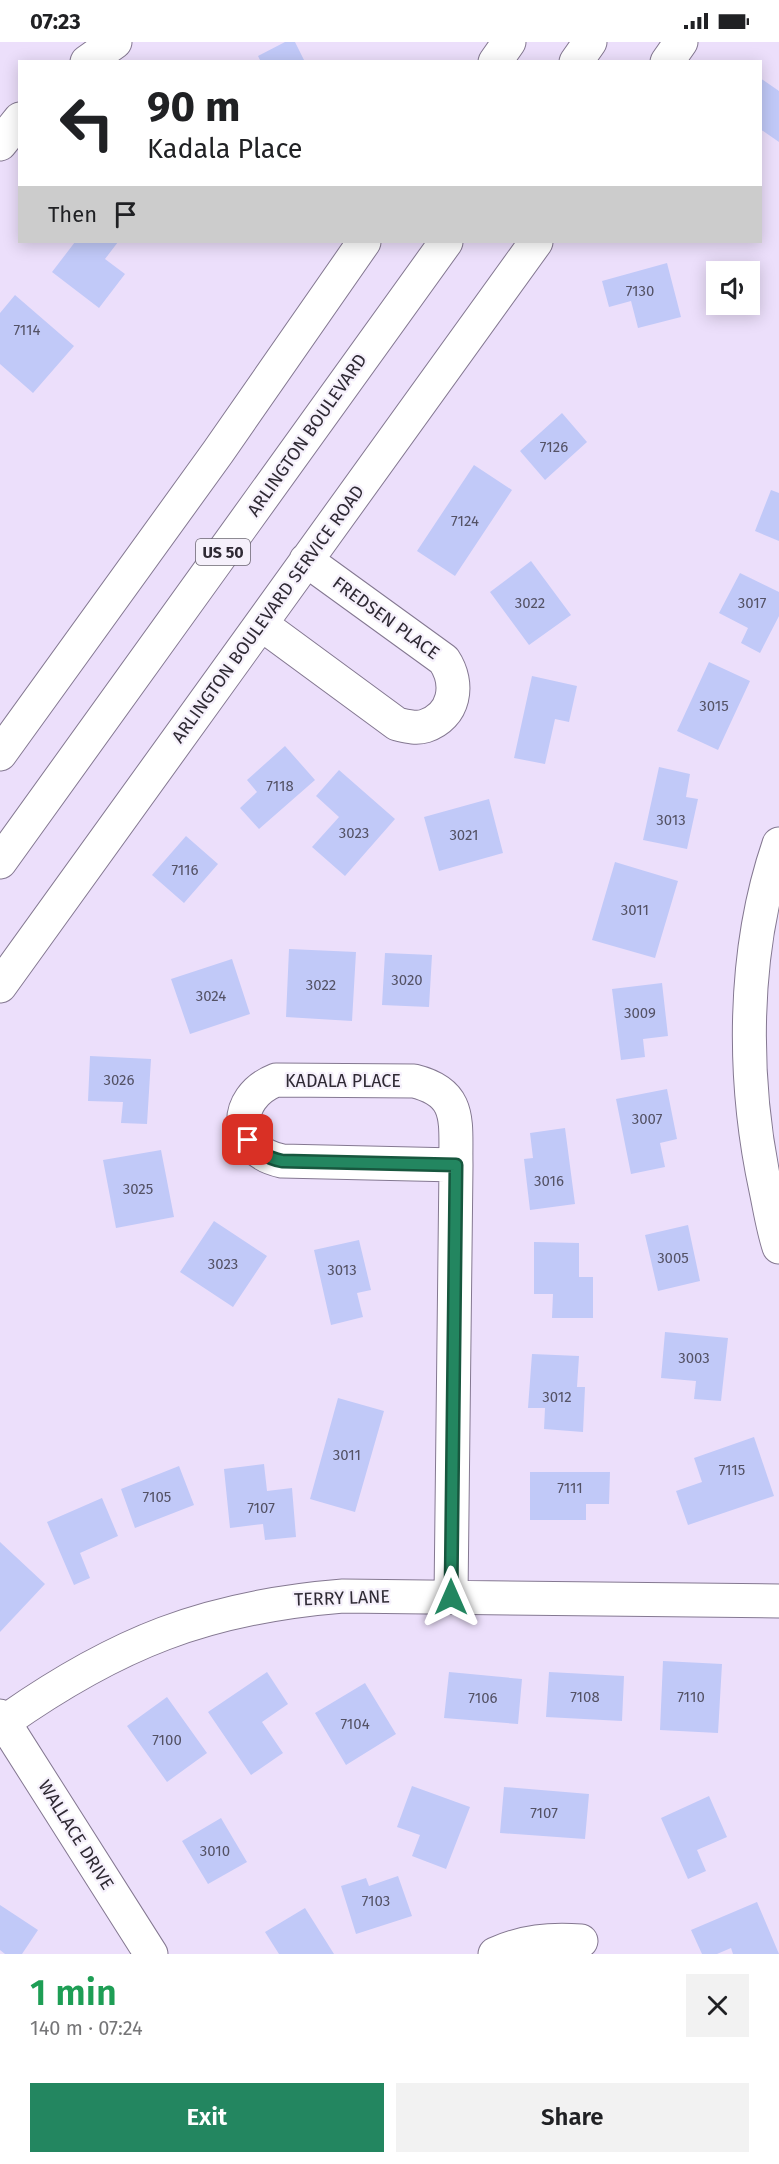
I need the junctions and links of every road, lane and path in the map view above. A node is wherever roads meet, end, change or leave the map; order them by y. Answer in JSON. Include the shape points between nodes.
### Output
{"nodes":[{"id":1,"x":115,"y":42,"type":"edge"},
{"id":2,"x":509,"y":42,"type":"edge"},
{"id":3,"x":590,"y":42,"type":"edge"},
{"id":4,"x":681,"y":42,"type":"edge"},
{"id":5,"x":90,"y":60,"type":"edge"},
{"id":6,"x":496,"y":60,"type":"edge"},
{"id":7,"x":577,"y":60,"type":"edge"},
{"id":8,"x":668,"y":60,"type":"edge"},
{"id":9,"x":18,"y":122,"type":"edge"},
{"id":10,"x":0,"y":144,"type":"edge"},
{"id":11,"x":363,"y":243,"type":"edge"},
{"id":12,"x":445,"y":243,"type":"edge"},
{"id":13,"x":536,"y":243,"type":"edge"},
{"id":14,"x":306,"y":560,"type":"junction"},
{"id":15,"x":261,"y":624,"type":"junction"},
{"id":16,"x":0,"y":754,"type":"edge"},
{"id":17,"x":779,"y":844,"type":"edge"},
{"id":18,"x":0,"y":862,"type":"edge"},
{"id":19,"x":0,"y":986,"type":"edge"},
{"id":20,"x":456,"y":1165,"type":"junction"},
{"id":21,"x":779,"y":1248,"type":"edge"},
{"id":22,"x":451,"y":1597,"type":"junction"},
{"id":23,"x":779,"y":1600,"type":"edge"},
{"id":24,"x":2,"y":1719,"type":"edge"},
{"id":25,"x":581,"y":1941,"type":"dead end"},
{"id":26,"x":151,"y":1954,"type":"edge"},
{"id":27,"x":495,"y":1954,"type":"edge"}],
"edges":[{"from":1,"to":5,"type":"main road"},
{"from":2,"to":6,"type":"main road"},
{"from":3,"to":7,"type":"main road"},
{"from":4,"to":8,"type":"main road"},
{"from":9,"to":10,"type":"main road"},
{"from":11,"to":16,"type":"main road"},
{"from":12,"to":18,"type":"main road","name":"ARLINGTON BOULEVARD","number":"US 50"},
{"from":13,"to":14,"type":"main road","name":"ARLINGTON BOULEVARD SERVICE ROAD"},
{"from":14,"to":15,"type":"main road","name":"ARLINGTON BOULEVARD SERVICE ROAD"},
{"from":14,"to":15,"type":"main road","name":"FREDSEN PLACE","via":[[444,660],[453,673],[455,685],[441,714],[425,726],[397,724]]},
{"from":15,"to":19,"type":"main road","name":"ARLINGTON BOULEVARD SERVICE ROAD"},
{"from":17,"to":21,"type":"main road","via":[[759,930],[749,1023],[751,1099],[758,1156]]},
{"from":20,"to":20,"type":"main road","name":"KADALA PLACE","via":[[269,1158],[248,1140],[243,1120],[246,1107],[252,1094],[276,1080],[414,1081],[434,1086],[449,1100],[454,1113]]},
{"from":20,"to":22,"type":"main road","name":"KADALA PLACE"},
{"from":22,"to":23,"type":"main road","name":"TERRY LANE"},
{"from":22,"to":24,"type":"main road","name":"TERRY LANE","via":[[343,1596],[244,1608],[168,1630],[98,1661]]},
{"from":24,"to":26,"type":"main road","name":"WALLACE DRIVE"},
{"from":25,"to":27,"type":"main road","via":[[549,1939],[518,1944]]}]}
